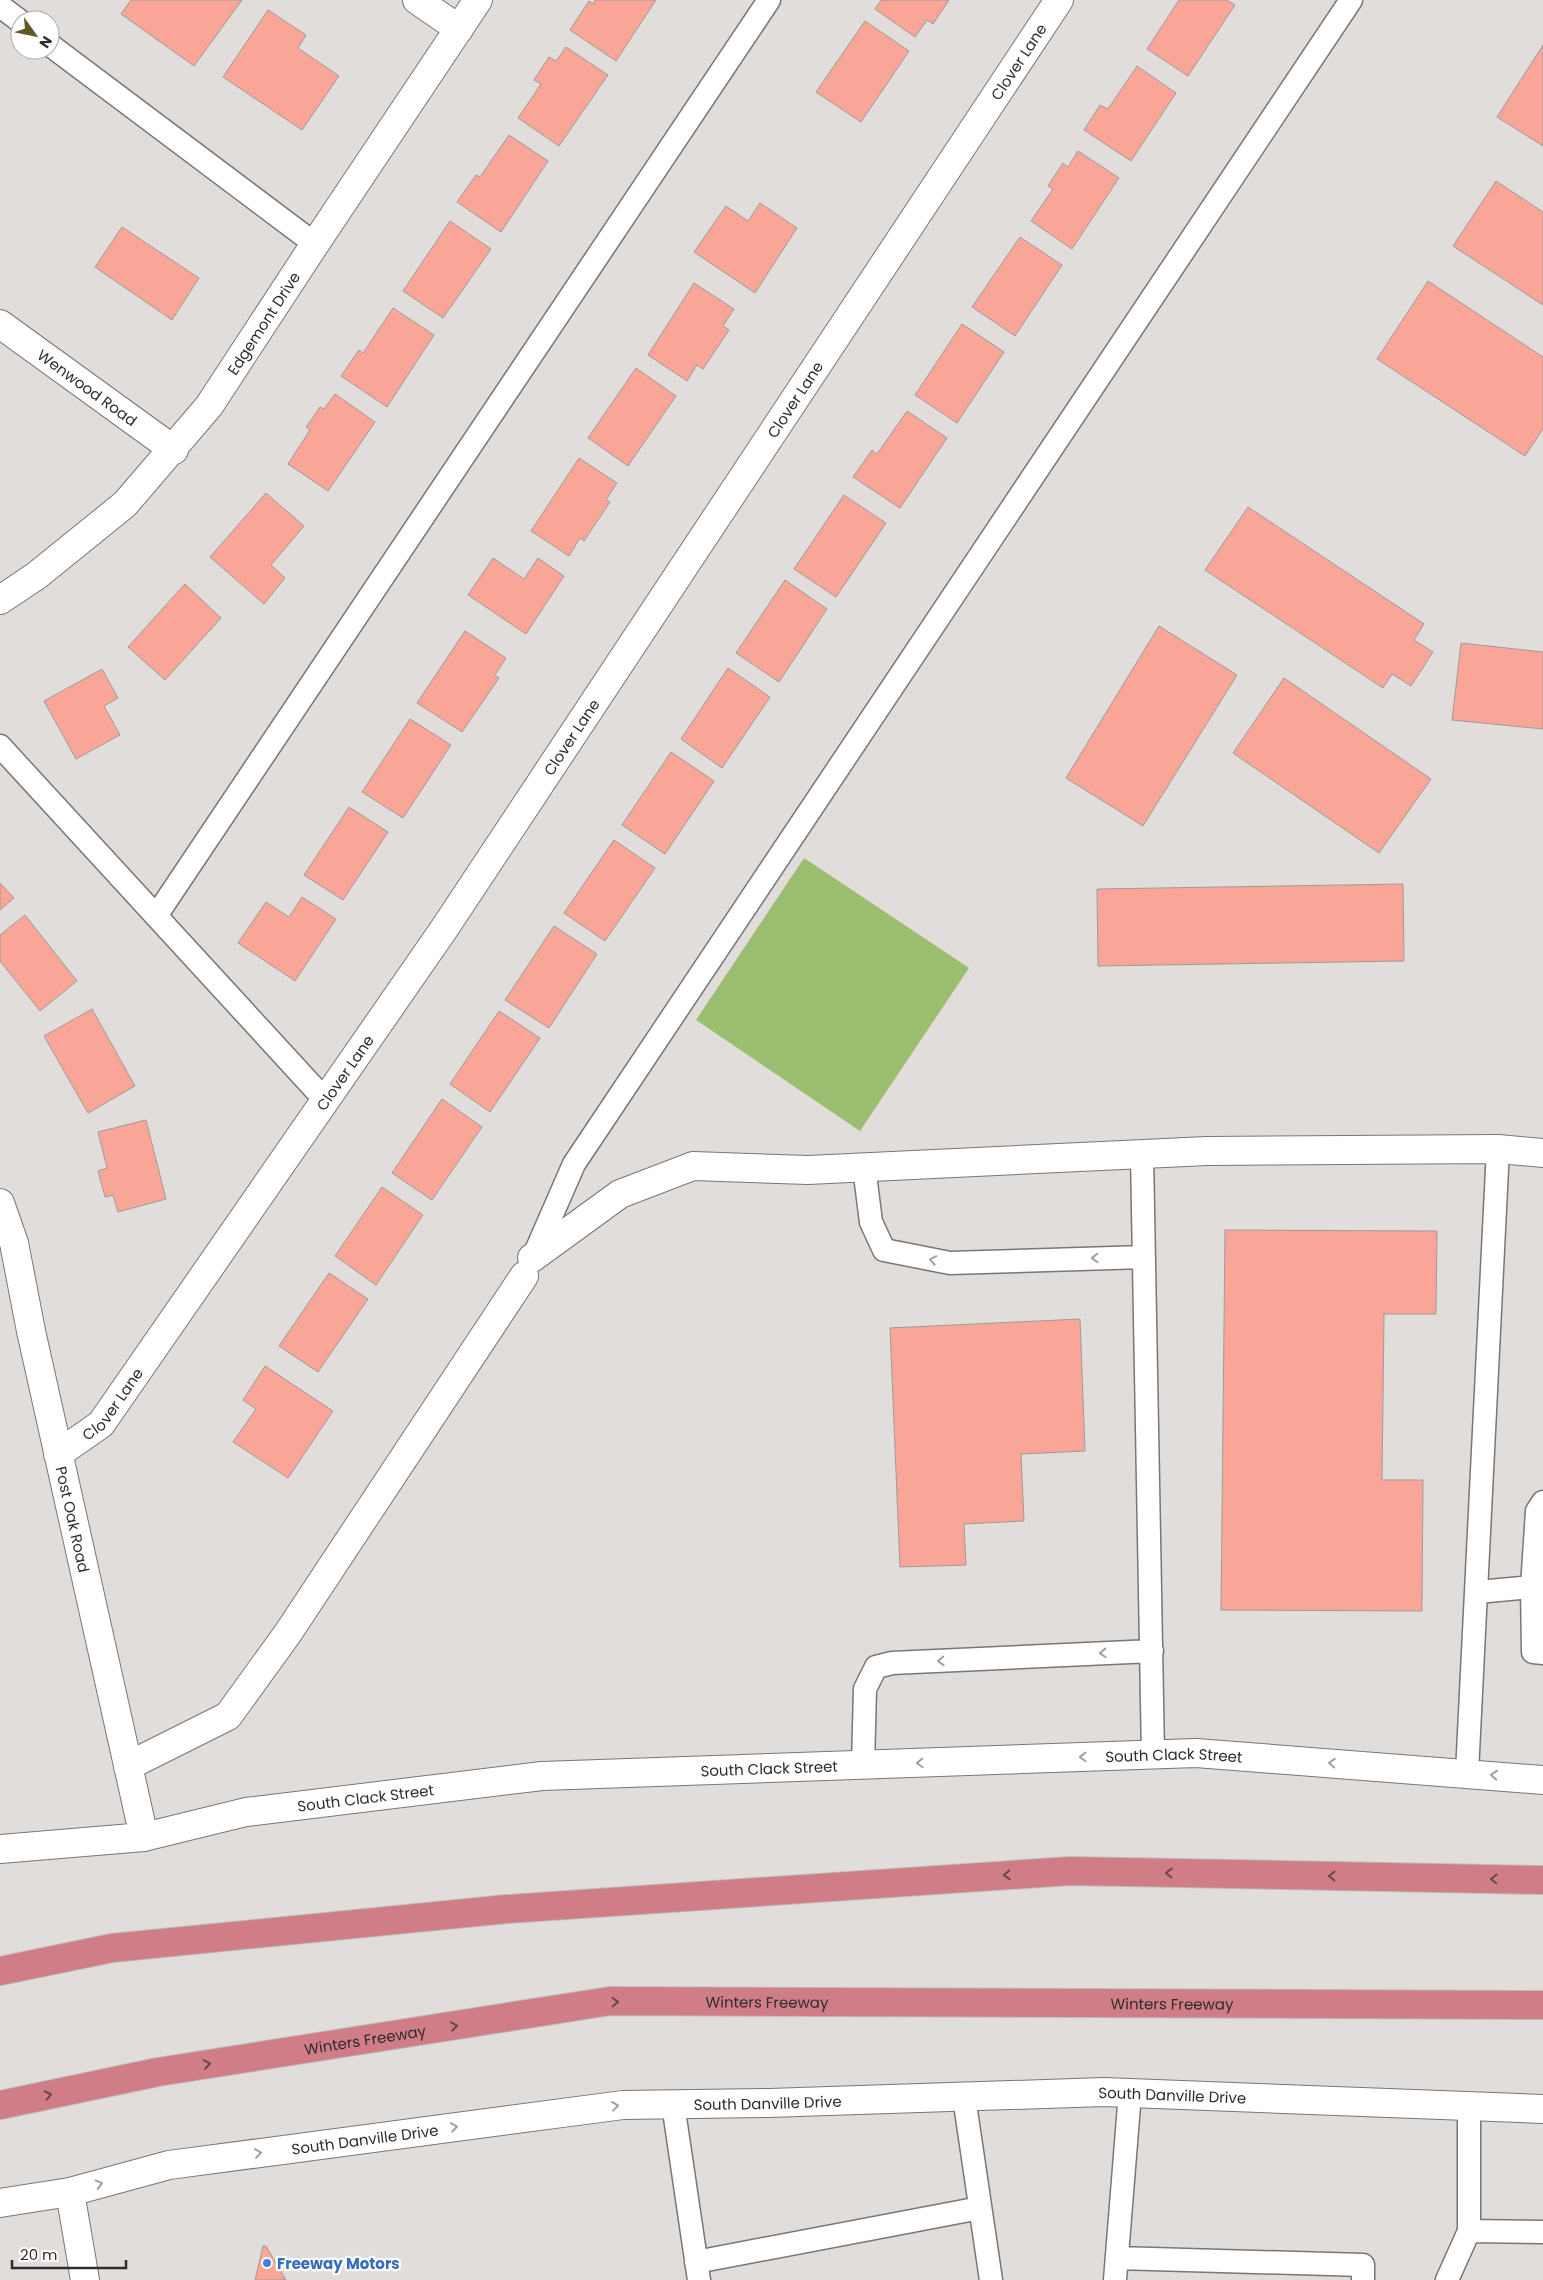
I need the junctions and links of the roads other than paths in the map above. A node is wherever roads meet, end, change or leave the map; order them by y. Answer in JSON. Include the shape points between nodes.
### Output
{"nodes":[{"id":1,"x":417,"y":0,"type":"edge"},
{"id":2,"x":478,"y":0,"type":"edge"},
{"id":3,"x":769,"y":0,"type":"edge"},
{"id":4,"x":1059,"y":0,"type":"edge"},
{"id":5,"x":1351,"y":0,"type":"edge"},
{"id":6,"x":459,"y":29,"type":"junction"},
{"id":7,"x":60,"y":53,"type":"edge"},
{"id":8,"x":315,"y":244,"type":"junction"},
{"id":9,"x":0,"y":324,"type":"edge"},
{"id":10,"x":174,"y":450,"type":"junction"},
{"id":11,"x":0,"y":600,"type":"edge"},
{"id":12,"x":0,"y":746,"type":"edge"},
{"id":13,"x":156,"y":916,"type":"junction"},
{"id":14,"x":325,"y":1100,"type":"junction"},
{"id":15,"x":1498,"y":1149,"type":"junction"},
{"id":16,"x":1543,"y":1153,"type":"edge"},
{"id":17,"x":1142,"y":1154,"type":"junction"},
{"id":18,"x":864,"y":1168,"type":"junction"},
{"id":19,"x":0,"y":1203,"type":"edge"},
{"id":20,"x":1144,"y":1256,"type":"junction"},
{"id":21,"x":528,"y":1267,"type":"junction"},
{"id":22,"x":58,"y":1454,"type":"junction"},
{"id":23,"x":1543,"y":1502,"type":"edge"},
{"id":24,"x":1532,"y":1587,"type":"junction"},
{"id":25,"x":1478,"y":1592,"type":"junction"},
{"id":26,"x":1152,"y":1651,"type":"junction"},
{"id":27,"x":1543,"y":1653,"type":"edge"},
{"id":28,"x":1154,"y":1754,"type":"junction"},
{"id":29,"x":863,"y":1765,"type":"junction"},
{"id":30,"x":128,"y":1766,"type":"junction"},
{"id":31,"x":1467,"y":1773,"type":"junction"},
{"id":32,"x":1543,"y":1780,"type":"edge"},
{"id":33,"x":144,"y":1837,"type":"junction"},
{"id":34,"x":0,"y":1849,"type":"edge"},
{"id":35,"x":1543,"y":1880,"type":"edge"},
{"id":36,"x":0,"y":1971,"type":"edge"},
{"id":37,"x":1543,"y":2005,"type":"edge"},
{"id":38,"x":1130,"y":2093,"type":"junction"},
{"id":39,"x":964,"y":2097,"type":"junction"},
{"id":40,"x":673,"y":2104,"type":"junction"},
{"id":41,"x":0,"y":2105,"type":"edge"},
{"id":42,"x":1469,"y":2107,"type":"junction"},
{"id":43,"x":1543,"y":2109,"type":"edge"},
{"id":44,"x":70,"y":2192,"type":"junction"},
{"id":45,"x":0,"y":2204,"type":"edge"},
{"id":46,"x":980,"y":2208,"type":"junction"},
{"id":47,"x":1469,"y":2231,"type":"junction"},
{"id":48,"x":1543,"y":2232,"type":"edge"},
{"id":49,"x":1116,"y":2269,"type":"edge"},
{"id":50,"x":698,"y":2271,"type":"edge"},
{"id":51,"x":84,"y":2280,"type":"edge"},
{"id":52,"x":991,"y":2280,"type":"edge"},
{"id":53,"x":1363,"y":2280,"type":"edge"},
{"id":54,"x":1448,"y":2280,"type":"edge"}],
"edges":[{"from":1,"to":6,"type":"street"},
{"from":2,"to":6,"type":"street","name":"Edgemont Drive"},
{"from":3,"to":13,"type":"lane"},
{"from":4,"to":14,"type":"street","name":"Clover Lane","via":[[444,929]]},
{"from":5,"to":21,"type":"lane","via":[[574,1164]]},
{"from":6,"to":8,"type":"street","name":"Edgemont Drive"},
{"from":7,"to":8,"type":"lane"},
{"from":8,"to":10,"type":"street","name":"Edgemont Drive","via":[[209,406]]},
{"from":9,"to":10,"type":"street","name":"Wenwood Road"},
{"from":10,"to":11,"type":"street","name":"Edgemont Drive","via":[[125,504],[36,576]]},
{"from":12,"to":13,"type":"lane"},
{"from":13,"to":14,"type":"lane"},
{"from":14,"to":22,"type":"street","name":"Clover Lane","via":[[101,1424]]},
{"from":15,"to":16,"type":"street"},
{"from":15,"to":17,"type":"street"},
{"from":15,"to":25,"type":"lane"},
{"from":17,"to":18,"type":"street"},
{"from":17,"to":20,"type":"lane"},
{"from":20,"to":18,"type":"lane","one_way":true,"via":[[950,1263],[884,1250],[871,1222]]},
{"from":18,"to":21,"type":"street","via":[[808,1170],[693,1166],[620,1194]]},
{"from":19,"to":22,"type":"street","name":"Post Oak Road","via":[[14,1243]]},
{"from":20,"to":26,"type":"lane"},
{"from":21,"to":30,"type":"street","via":[[288,1634],[228,1716]]},
{"from":22,"to":30,"type":"street","name":"Post Oak Road"},
{"from":23,"to":24,"type":"lane","via":[[1537,1511]]},
{"from":24,"to":25,"type":"lane"},
{"from":24,"to":27,"type":"lane","via":[[1533,1652]]},
{"from":25,"to":31,"type":"lane"},
{"from":26,"to":28,"type":"lane"},
{"from":26,"to":29,"type":"lane","one_way":true,"via":[[876,1666],[865,1689]]},
{"from":28,"to":29,"type":"street","name":"South Clack Street","one_way":true},
{"from":31,"to":28,"type":"street","name":"South Clack Street","one_way":true,"via":[[1196,1753]]},
{"from":29,"to":33,"type":"street","name":"South Clack Street","via":[[542,1776],[246,1812]]},
{"from":30,"to":33,"type":"street","name":"Post Oak Road"},
{"from":32,"to":31,"type":"street","name":"South Clack Street","one_way":true},
{"from":33,"to":34,"type":"street","name":"South Clack Street"},
{"from":35,"to":36,"type":"highway","one_way":true,"via":[[1070,1871],[508,1909],[112,1948]]},
{"from":41,"to":37,"type":"highway","name":"Winters Freeway","one_way":true,"via":[[158,2072],[610,2001]]},
{"from":38,"to":39,"type":"street","name":"South Danville Drive"},
{"from":38,"to":42,"type":"street","name":"South Danville Drive"},
{"from":38,"to":49,"type":"lane"},
{"from":39,"to":40,"type":"street","name":"South Danville Drive"},
{"from":39,"to":46,"type":"lane"},
{"from":44,"to":40,"type":"street","name":"South Danville Drive","one_way":true,"via":[[169,2165],[622,2105]]},
{"from":40,"to":50,"type":"lane"},
{"from":42,"to":43,"type":"street","name":"South Danville Drive"},
{"from":42,"to":47,"type":"lane"},
{"from":44,"to":45,"type":"street","name":"South Danville Drive"},
{"from":44,"to":51,"type":"street"},
{"from":46,"to":50,"type":"lane"},
{"from":46,"to":52,"type":"lane"},
{"from":47,"to":48,"type":"lane"},
{"from":47,"to":54,"type":"lane"},
{"from":49,"to":53,"type":"lane","via":[[1363,2265]]}]}
